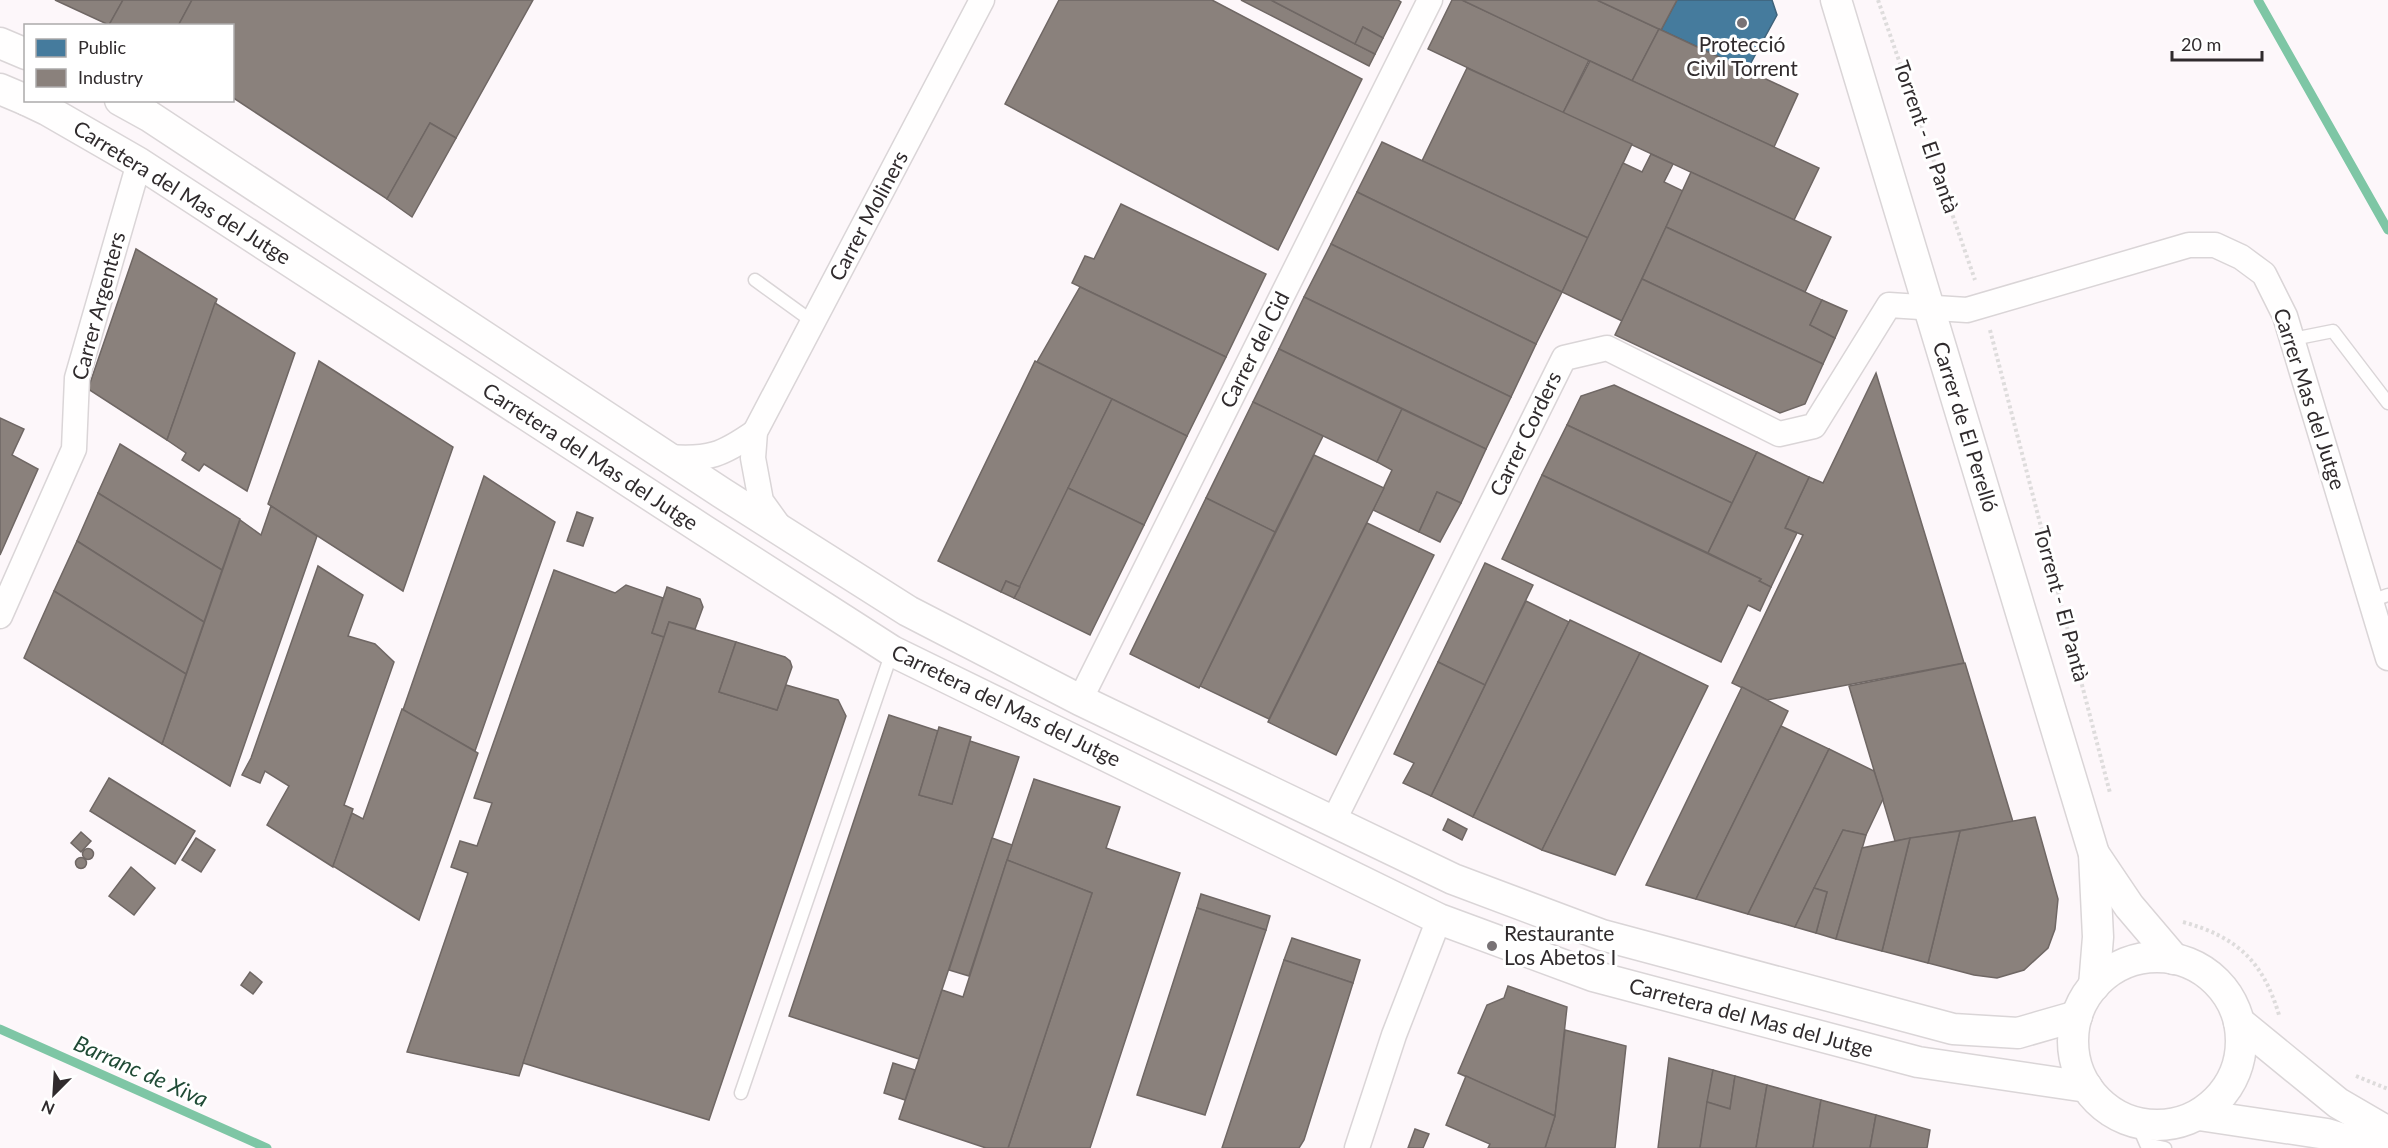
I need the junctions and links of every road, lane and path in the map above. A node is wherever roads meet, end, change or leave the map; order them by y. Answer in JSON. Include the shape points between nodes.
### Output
{"nodes":[{"id":1,"x":982,"y":0,"type":"edge"},
{"id":2,"x":1430,"y":0,"type":"edge"},
{"id":3,"x":1836,"y":0,"type":"edge"},
{"id":4,"x":1878,"y":0,"type":"edge"},
{"id":5,"x":0,"y":43,"type":"edge"},
{"id":6,"x":24,"y":53,"type":"edge"},
{"id":7,"x":0,"y":89,"type":"edge"},
{"id":8,"x":24,"y":99,"type":"edge"},
{"id":9,"x":30,"y":102,"type":"edge"},
{"id":10,"x":124,"y":102,"type":"edge"},
{"id":11,"x":139,"y":163,"type":"junction"},
{"id":12,"x":755,"y":280,"type":"dead end"},
{"id":13,"x":1928,"y":306,"type":"junction"},
{"id":14,"x":1984,"y":306,"type":"junction"},
{"id":15,"x":813,"y":322,"type":"junction"},
{"id":16,"x":2293,"y":339,"type":"junction"},
{"id":17,"x":2388,"y":403,"type":"edge"},
{"id":18,"x":755,"y":432,"type":"junction"},
{"id":19,"x":668,"y":457,"type":"junction"},
{"id":20,"x":784,"y":532,"type":"junction"},
{"id":21,"x":2379,"y":598,"type":"edge"},
{"id":22,"x":0,"y":616,"type":"edge"},
{"id":23,"x":892,"y":651,"type":"junction"},
{"id":24,"x":2388,"y":658,"type":"edge"},
{"id":25,"x":1080,"y":699,"type":"junction"},
{"id":26,"x":2110,"y":795,"type":"dead end"},
{"id":27,"x":1334,"y":820,"type":"junction"},
{"id":28,"x":2094,"y":854,"type":"junction"},
{"id":29,"x":1439,"y":919,"type":"junction"},
{"id":30,"x":2175,"y":919,"type":"dead end"},
{"id":31,"x":2174,"y":959,"type":"junction"},
{"id":32,"x":2094,"y":986,"type":"junction"},
{"id":33,"x":2077,"y":1016,"type":"junction"},
{"id":34,"x":2281,"y":1021,"type":"dead end"},
{"id":35,"x":2239,"y":1022,"type":"junction"},
{"id":36,"x":2356,"y":1076,"type":"dead end"},
{"id":37,"x":2086,"y":1087,"type":"junction"},
{"id":38,"x":2388,"y":1089,"type":"edge"},
{"id":39,"x":741,"y":1093,"type":"dead end"},
{"id":40,"x":2199,"y":1115,"type":"junction"},
{"id":41,"x":2137,"y":1123,"type":"junction"},
{"id":42,"x":2388,"y":1132,"type":"edge"},
{"id":43,"x":1358,"y":1148,"type":"edge"},
{"id":44,"x":2165,"y":1148,"type":"edge"},
{"id":45,"x":2373,"y":1148,"type":"edge"}],
"edges":[{"from":1,"to":15,"type":"street","name":"Carrer Moliners"},
{"from":2,"to":25,"type":"street","name":"Carrer del Cid"},
{"from":3,"to":13,"type":"street","name":"Carrer de El Perelló"},
{"from":4,"to":14,"type":"path","name":"Torrent - El Pantà"},
{"from":5,"to":6,"type":"street"},
{"from":7,"to":8,"type":"street","name":"Carretera del Mas del Jutge"},
{"from":9,"to":11,"type":"street","name":"Carretera del Mas del Jutge"},
{"from":10,"to":19,"type":"street","name":"Carretera del Mas del Jutge"},
{"from":11,"to":22,"type":"street","name":"Carrer Argenters","via":[[77,378],[74,449]]},
{"from":11,"to":23,"type":"street","name":"Carretera del Mas del Jutge"},
{"from":12,"to":15,"type":"lane"},
{"from":13,"to":14,"type":"street","name":"Carrer Mas del Jutge","via":[[1967,310]]},
{"from":13,"to":27,"type":"street","name":"Carrer Corders","via":[[1889,305],[1814,426],[1779,434],[1607,348],[1564,358]]},
{"from":13,"to":28,"type":"street","name":"Carrer de El Perelló"},
{"from":14,"to":16,"type":"street","name":"Carrer Mas del Jutge","via":[[2188,245],[2215,245],[2264,274]]},
{"from":14,"to":26,"type":"path","name":"Torrent - El Pantà"},
{"from":15,"to":18,"type":"street","name":"Carrer Moliners"},
{"from":16,"to":17,"type":"lane","via":[[2333,331]]},
{"from":16,"to":21,"type":"street","name":"Carrer Mas del Jutge"},
{"from":18,"to":19,"type":"street","name":"Carrer Moliners","via":[[712,457]]},
{"from":18,"to":20,"type":"street","name":"Carrer Moliners","via":[[753,458],[760,501]]},
{"from":19,"to":20,"type":"street","name":"Carretera del Mas del Jutge"},
{"from":20,"to":25,"type":"street","name":"Carretera del Mas del Jutge","via":[[908,611]]},
{"from":21,"to":24,"type":"street","name":"Carrer Mas del Jutge"},
{"from":23,"to":29,"type":"street","name":"Carretera del Mas del Jutge"},
{"from":23,"to":39,"type":"lane"},
{"from":25,"to":27,"type":"street","name":"Carretera del Mas del Jutge"},
{"from":27,"to":33,"type":"street","name":"Carretera del Mas del Jutge","via":[[1453,879],[1602,935],[1941,1026],[2018,1033]]},
{"from":28,"to":31,"type":"street","via":[[2129,906]]},
{"from":28,"to":32,"type":"street","via":[[2098,937]]},
{"from":29,"to":37,"type":"street","name":"Carretera del Mas del Jutge","via":[[1593,976],[1918,1062]]},
{"from":29,"to":43,"type":"street","via":[[1394,1035]]},
{"from":30,"to":34,"type":"path","via":[[2210,930],[2245,952],[2262,974]]},
{"from":31,"to":32,"type":"street","via":[[2135,961],[2116,968]]},
{"from":31,"to":35,"type":"street","via":[[2204,971],[2226,993]]},
{"from":32,"to":33,"type":"street"},
{"from":33,"to":37,"type":"street","via":[[2073,1040],[2076,1065]]},
{"from":35,"to":40,"type":"street","via":[[2242,1049],[2235,1076],[2220,1098]]},
{"from":35,"to":42,"type":"street","via":[[2338,1103]]},
{"from":36,"to":38,"type":"path"},
{"from":37,"to":41,"type":"street","via":[[2108,1110]]},
{"from":40,"to":41,"type":"street","via":[[2169,1125]]},
{"from":40,"to":45,"type":"street","via":[[2327,1134]]},
{"from":41,"to":44,"type":"lane","via":[[2146,1144]]}]}
